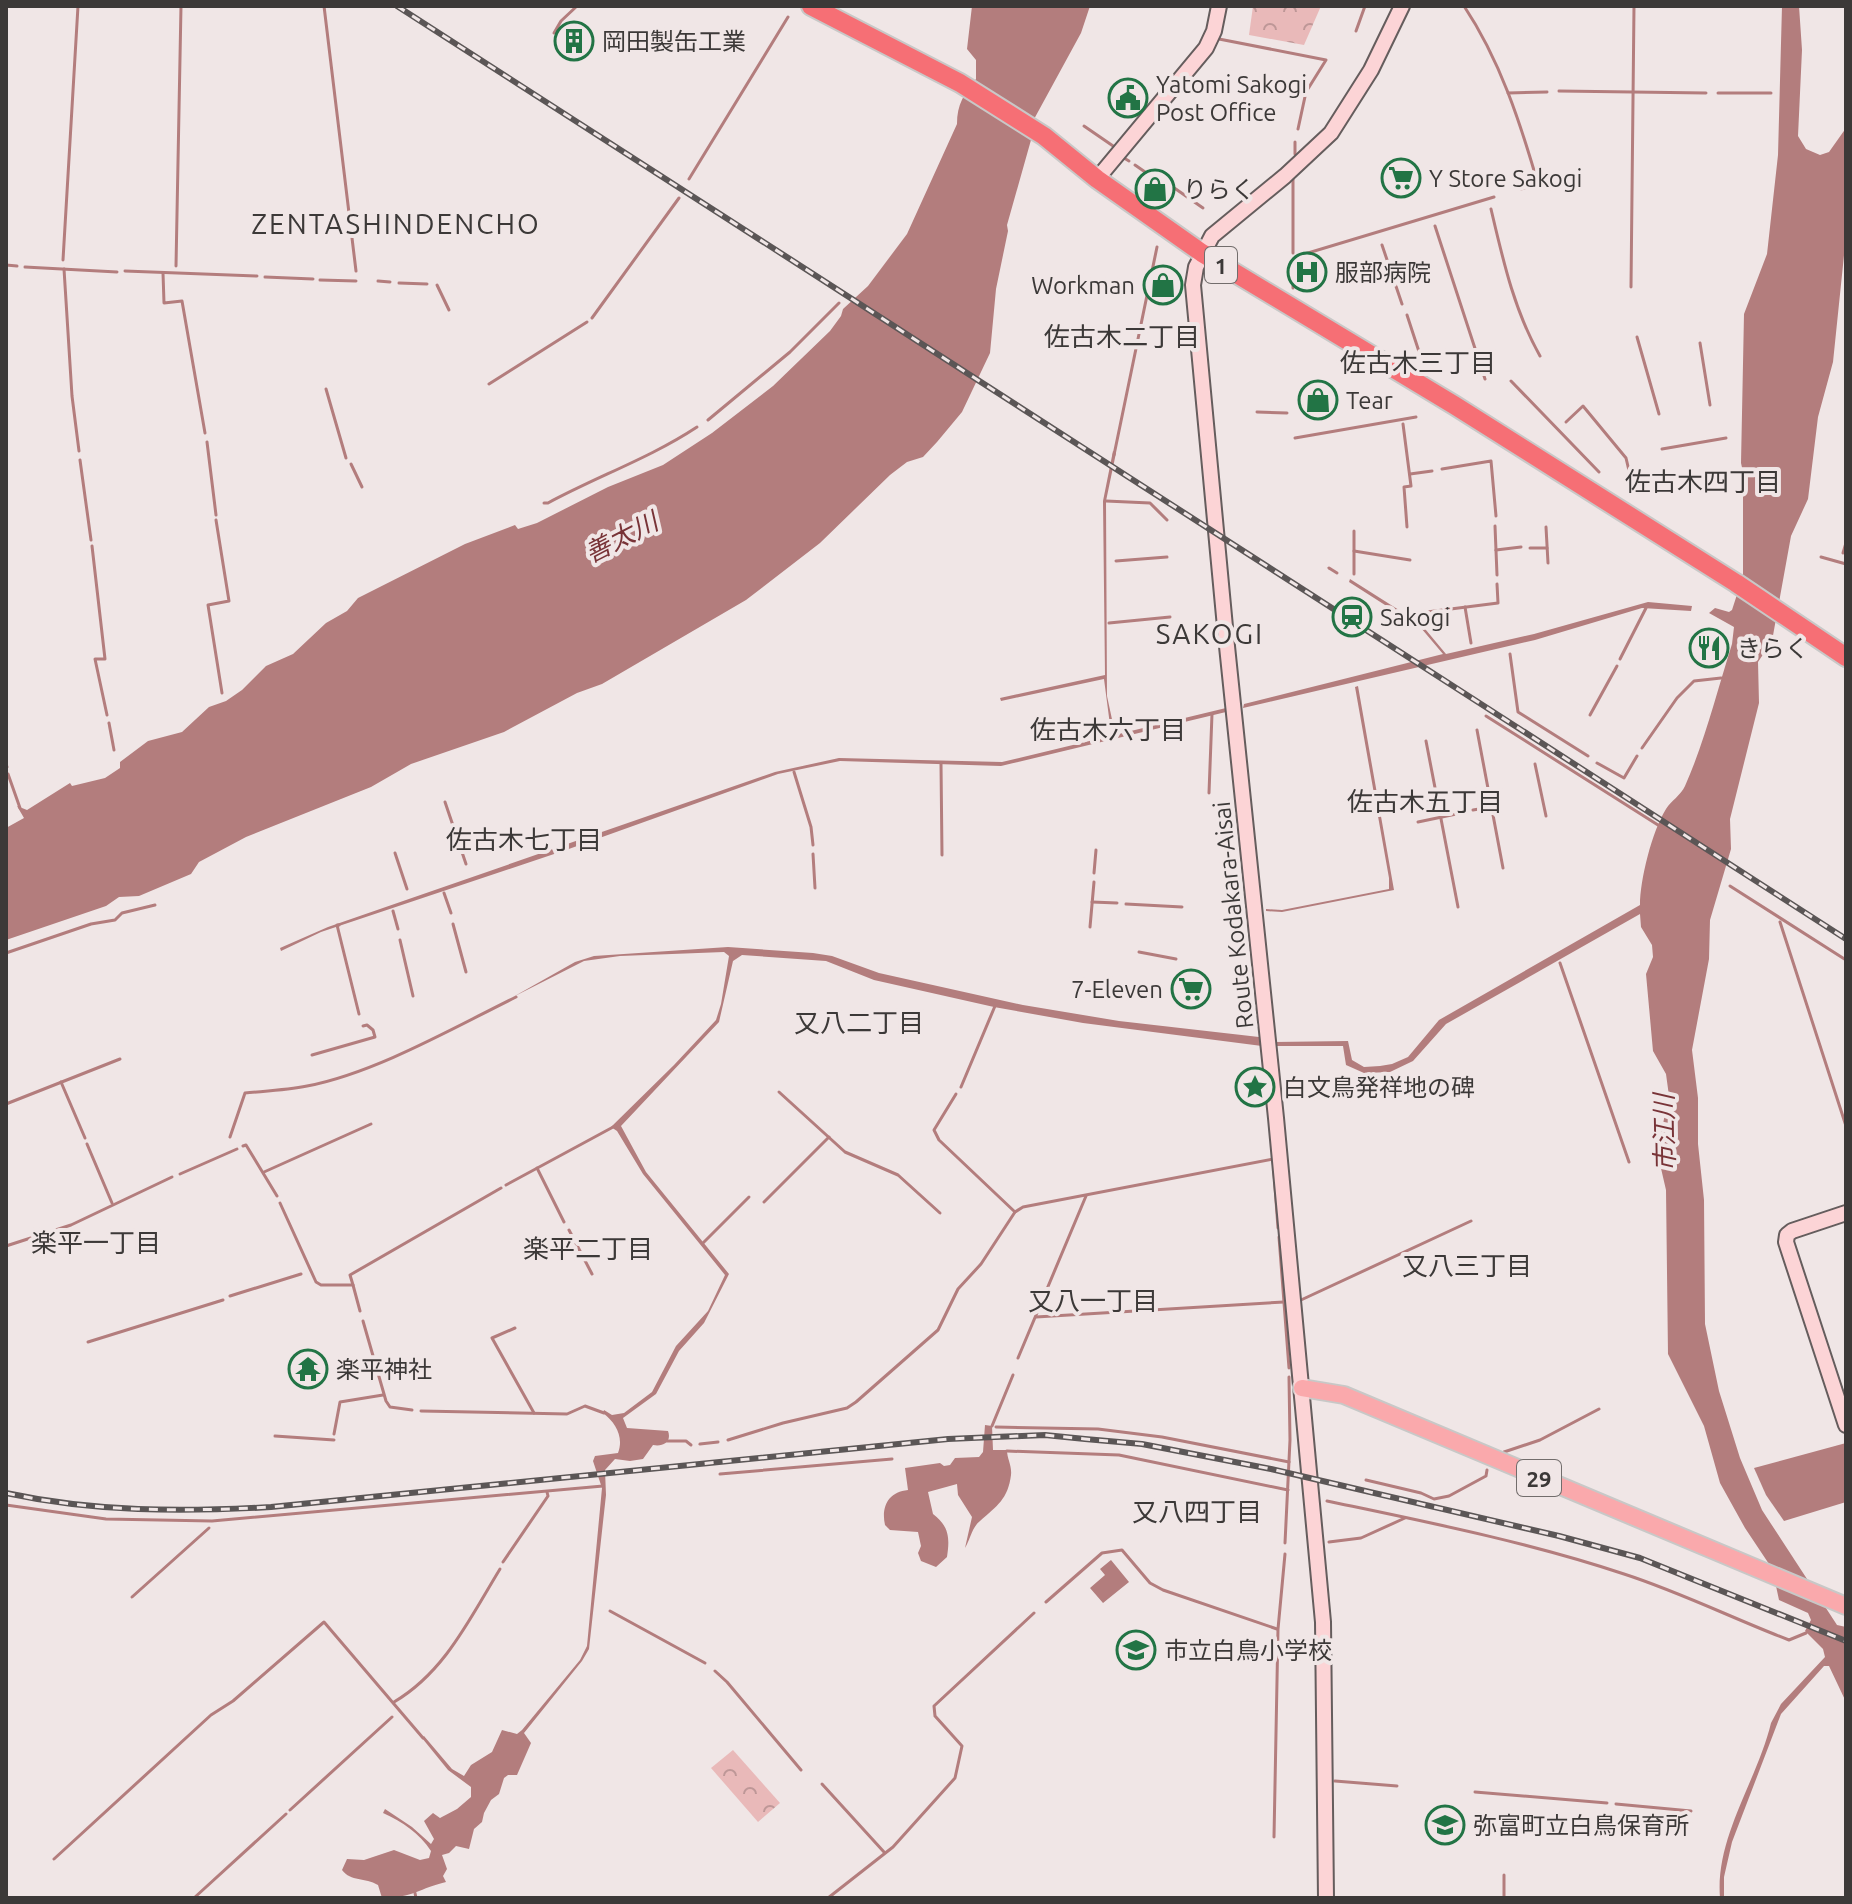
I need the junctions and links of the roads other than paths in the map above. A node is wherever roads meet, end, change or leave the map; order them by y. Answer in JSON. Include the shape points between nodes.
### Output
{"nodes":[{"id":1,"x":811,"y":6,"type":"edge"},
{"id":2,"x":1219,"y":6,"type":"edge"},
{"id":3,"x":1402,"y":6,"type":"edge"},
{"id":4,"x":1097,"y":179,"type":"junction"},
{"id":5,"x":1202,"y":253,"type":"junction"},
{"id":6,"x":1846,"y":657,"type":"edge"},
{"id":7,"x":1846,"y":1213,"type":"edge"},
{"id":8,"x":1302,"y":1388,"type":"junction"},
{"id":9,"x":1846,"y":1425,"type":"edge"},
{"id":10,"x":1841,"y":1604,"type":"edge"},
{"id":11,"x":1326,"y":1898,"type":"edge"}],
"edges":[{"from":1,"to":4,"type":"highway","number":"1","via":[[960,83],[1044,136]]},
{"from":2,"to":4,"type":"main road","via":[[1206,48]]},
{"from":3,"to":5,"type":"main road","name":"Route Kodakara-Aisai","via":[[1371,70],[1331,133],[1212,236]]},
{"from":4,"to":5,"type":"highway","number":"1"},
{"from":5,"to":6,"type":"highway","number":"1","via":[[1432,391]]},
{"from":5,"to":8,"type":"main road","name":"Route Kodakara-Aisai","via":[[1193,285],[1195,323]]},
{"from":7,"to":9,"type":"main road","via":[[1792,1231],[1786,1242]]},
{"from":8,"to":10,"type":"main road","number":"29","via":[[1344,1395]]},
{"from":8,"to":11,"type":"main road","name":"Route Kodakara-Aisai","via":[[1323,1622]]}]}
